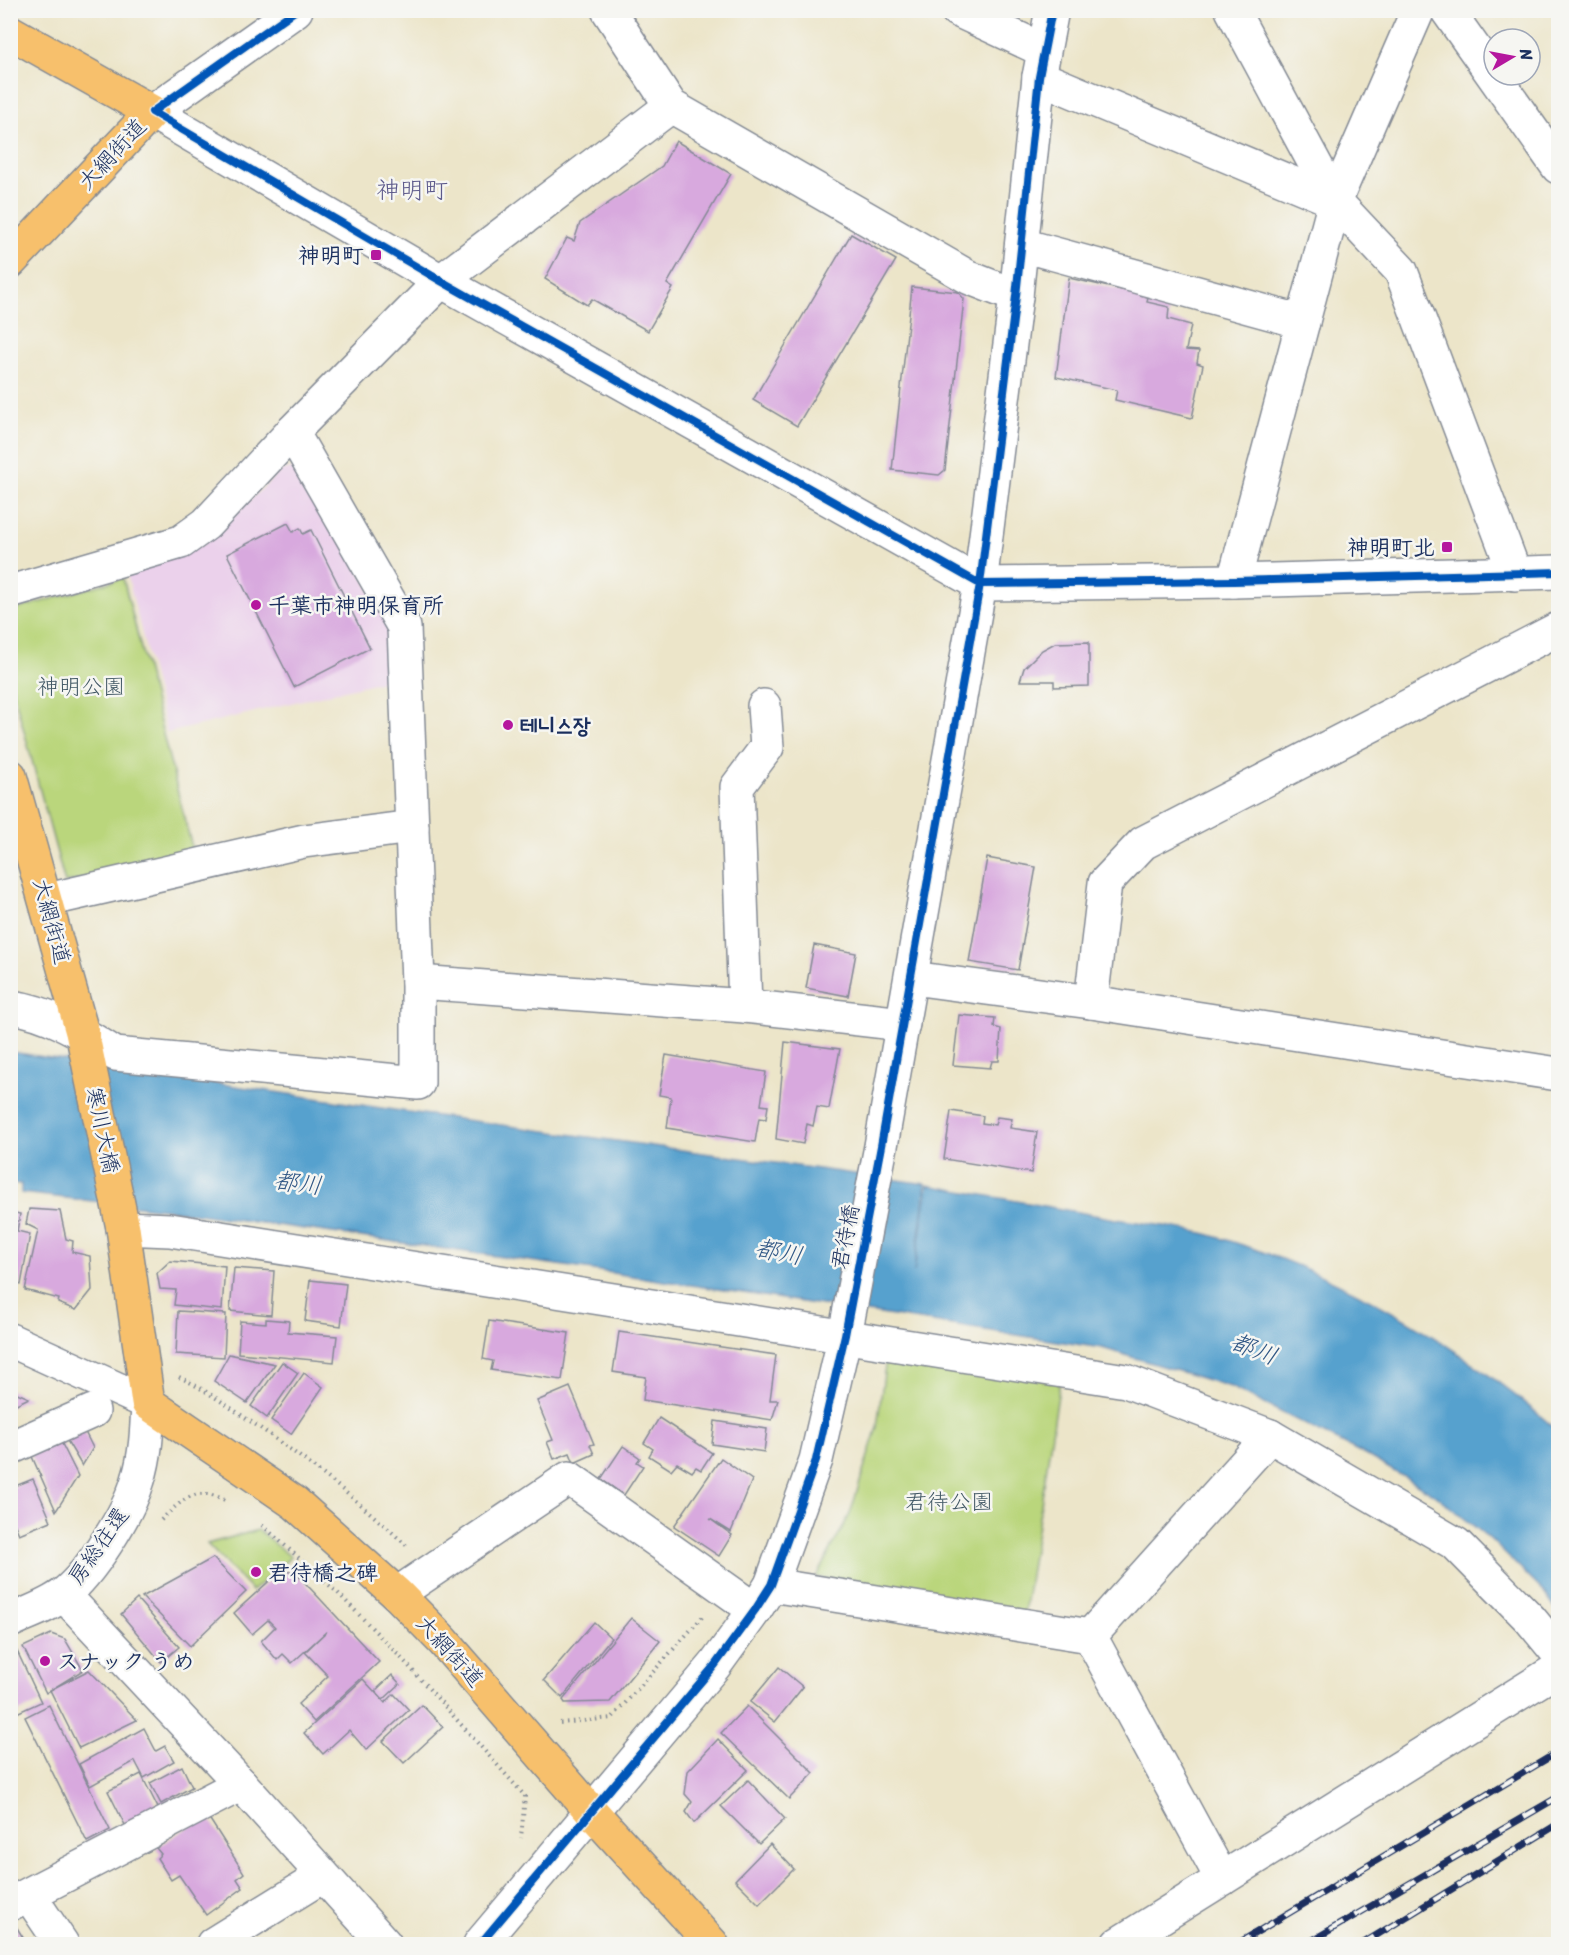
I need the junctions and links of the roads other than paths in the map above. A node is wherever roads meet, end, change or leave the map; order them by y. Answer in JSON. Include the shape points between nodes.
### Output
{"nodes":[{"id":1,"x":296,"y":10,"type":"edge"},
{"id":2,"x":608,"y":10,"type":"edge"},
{"id":3,"x":957,"y":10,"type":"edge"},
{"id":4,"x":1052,"y":10,"type":"edge"},
{"id":5,"x":1232,"y":10,"type":"edge"},
{"id":6,"x":1418,"y":10,"type":"edge"},
{"id":7,"x":1447,"y":10,"type":"edge"},
{"id":8,"x":10,"y":32,"type":"edge"},
{"id":9,"x":1041,"y":64,"type":"junction"},
{"id":10,"x":671,"y":106,"type":"junction"},
{"id":11,"x":152,"y":112,"type":"junction"},
{"id":12,"x":1558,"y":167,"type":"edge"},
{"id":13,"x":1335,"y":201,"type":"junction"},
{"id":14,"x":1022,"y":245,"type":"junction"},
{"id":15,"x":10,"y":262,"type":"edge"},
{"id":16,"x":441,"y":281,"type":"junction"},
{"id":17,"x":1016,"y":296,"type":"junction"},
{"id":18,"x":1303,"y":322,"type":"junction"},
{"id":19,"x":292,"y":432,"type":"junction"},
{"id":20,"x":1558,"y":572,"type":"edge"},
{"id":21,"x":1515,"y":574,"type":"junction"},
{"id":22,"x":1234,"y":581,"type":"junction"},
{"id":23,"x":980,"y":584,"type":"junction"},
{"id":24,"x":10,"y":592,"type":"edge"},
{"id":25,"x":1558,"y":629,"type":"edge"},
{"id":26,"x":764,"y":706,"type":"dead end"},
{"id":27,"x":10,"y":776,"type":"edge"},
{"id":28,"x":412,"y":827,"type":"junction"},
{"id":29,"x":46,"y":900,"type":"junction"},
{"id":30,"x":912,"y":978,"type":"junction"},
{"id":31,"x":418,"y":982,"type":"junction"},
{"id":32,"x":1090,"y":1002,"type":"junction"},
{"id":33,"x":10,"y":1006,"type":"edge"},
{"id":34,"x":745,"y":1006,"type":"junction"},
{"id":35,"x":903,"y":1024,"type":"junction"},
{"id":36,"x":82,"y":1032,"type":"junction"},
{"id":37,"x":1558,"y":1074,"type":"edge"},
{"id":38,"x":123,"y":1228,"type":"junction"},
{"id":39,"x":845,"y":1335,"type":"junction"},
{"id":40,"x":10,"y":1340,"type":"edge"},
{"id":41,"x":148,"y":1403,"type":"junction"},
{"id":42,"x":93,"y":1411,"type":"dead end"},
{"id":43,"x":1270,"y":1436,"type":"junction"},
{"id":44,"x":10,"y":1448,"type":"edge"},
{"id":45,"x":397,"y":1594,"type":"junction"},
{"id":46,"x":63,"y":1595,"type":"junction"},
{"id":47,"x":763,"y":1597,"type":"junction"},
{"id":48,"x":10,"y":1621,"type":"edge"},
{"id":49,"x":1090,"y":1636,"type":"junction"},
{"id":50,"x":1558,"y":1653,"type":"edge"},
{"id":51,"x":1558,"y":1669,"type":"edge"},
{"id":52,"x":241,"y":1784,"type":"junction"},
{"id":53,"x":591,"y":1811,"type":"junction"},
{"id":54,"x":321,"y":1876,"type":"junction"},
{"id":55,"x":1222,"y":1879,"type":"junction"},
{"id":56,"x":20,"y":1899,"type":"edge"},
{"id":57,"x":62,"y":1944,"type":"edge"},
{"id":58,"x":213,"y":1944,"type":"edge"},
{"id":59,"x":385,"y":1944,"type":"edge"},
{"id":60,"x":480,"y":1944,"type":"edge"},
{"id":61,"x":712,"y":1944,"type":"edge"},
{"id":62,"x":1118,"y":1944,"type":"edge"}],
"edges":[{"from":1,"to":11,"type":"street"},
{"from":2,"to":10,"type":"street"},
{"from":3,"to":9,"type":"street"},
{"from":4,"to":9,"type":"street","name":"君待橋"},
{"from":5,"to":13,"type":"street"},
{"from":6,"to":13,"type":"street"},
{"from":7,"to":12,"type":"street"},
{"from":8,"to":11,"type":"main road","name":"大網街道"},
{"from":9,"to":13,"type":"street"},
{"from":9,"to":14,"type":"street","name":"君待橋"},
{"from":10,"to":16,"type":"street"},
{"from":10,"to":17,"type":"street","via":[[970,278]]},
{"from":11,"to":15,"type":"main road","name":"大網街道"},
{"from":11,"to":16,"type":"street"},
{"from":13,"to":18,"type":"street"},
{"from":13,"to":21,"type":"street","via":[[1401,271]]},
{"from":14,"to":17,"type":"street","name":"君待橋"},
{"from":14,"to":18,"type":"street"},
{"from":16,"to":19,"type":"street"},
{"from":16,"to":23,"type":"street"},
{"from":17,"to":23,"type":"street","name":"君待橋"},
{"from":18,"to":22,"type":"street"},
{"from":19,"to":24,"type":"street","via":[[206,524],[182,542]]},
{"from":19,"to":28,"type":"street","via":[[404,627]]},
{"from":20,"to":21,"type":"street"},
{"from":21,"to":22,"type":"street"},
{"from":22,"to":23,"type":"street"},
{"from":23,"to":30,"type":"street","name":"君待橋"},
{"from":25,"to":32,"type":"street","via":[[1143,843],[1105,883]]},
{"from":26,"to":34,"type":"street","via":[[767,747],[737,787]]},
{"from":27,"to":29,"type":"main road","name":"大網街道"},
{"from":28,"to":29,"type":"street","via":[[304,841]]},
{"from":28,"to":31,"type":"street"},
{"from":29,"to":36,"type":"main road","name":"大網街道"},
{"from":30,"to":32,"type":"street"},
{"from":30,"to":35,"type":"street","name":"君待橋"},
{"from":31,"to":34,"type":"street"},
{"from":31,"to":36,"type":"street","via":[[417,1083],[115,1054]]},
{"from":32,"to":37,"type":"street"},
{"from":33,"to":36,"type":"street"},
{"from":34,"to":35,"type":"street"},
{"from":35,"to":39,"type":"street","name":"君待橋"},
{"from":36,"to":38,"type":"main road","name":"寒川大橋"},
{"from":38,"to":39,"type":"street","via":[[170,1230]]},
{"from":38,"to":41,"type":"main road","name":"寒川大橋"},
{"from":39,"to":43,"type":"street","via":[[1126,1382]]},
{"from":39,"to":47,"type":"street","name":"君待橋","via":[[816,1461]]},
{"from":40,"to":41,"type":"street"},
{"from":41,"to":45,"type":"main road","name":"大網街道","via":[[295,1503]]},
{"from":41,"to":46,"type":"street","name":"房総往還","via":[[139,1479],[122,1517],[91,1563]]},
{"from":42,"to":44,"type":"street"},
{"from":43,"to":49,"type":"street"},
{"from":43,"to":50,"type":"street","via":[[1456,1544]]},
{"from":45,"to":47,"type":"street","via":[[569,1478]]},
{"from":45,"to":53,"type":"main road","name":"大網街道"},
{"from":46,"to":48,"type":"street","name":"房総往還"},
{"from":46,"to":52,"type":"street"},
{"from":47,"to":49,"type":"street"},
{"from":47,"to":53,"type":"street","name":"君待橋","via":[[715,1665]]},
{"from":49,"to":55,"type":"street"},
{"from":51,"to":55,"type":"street"},
{"from":52,"to":54,"type":"street"},
{"from":52,"to":56,"type":"street"},
{"from":53,"to":60,"type":"street","name":"君待橋"},
{"from":53,"to":61,"type":"main road","name":"大網街道"},
{"from":54,"to":58,"type":"street"},
{"from":54,"to":59,"type":"street"},
{"from":55,"to":62,"type":"street"},
{"from":56,"to":57,"type":"street"}]}
